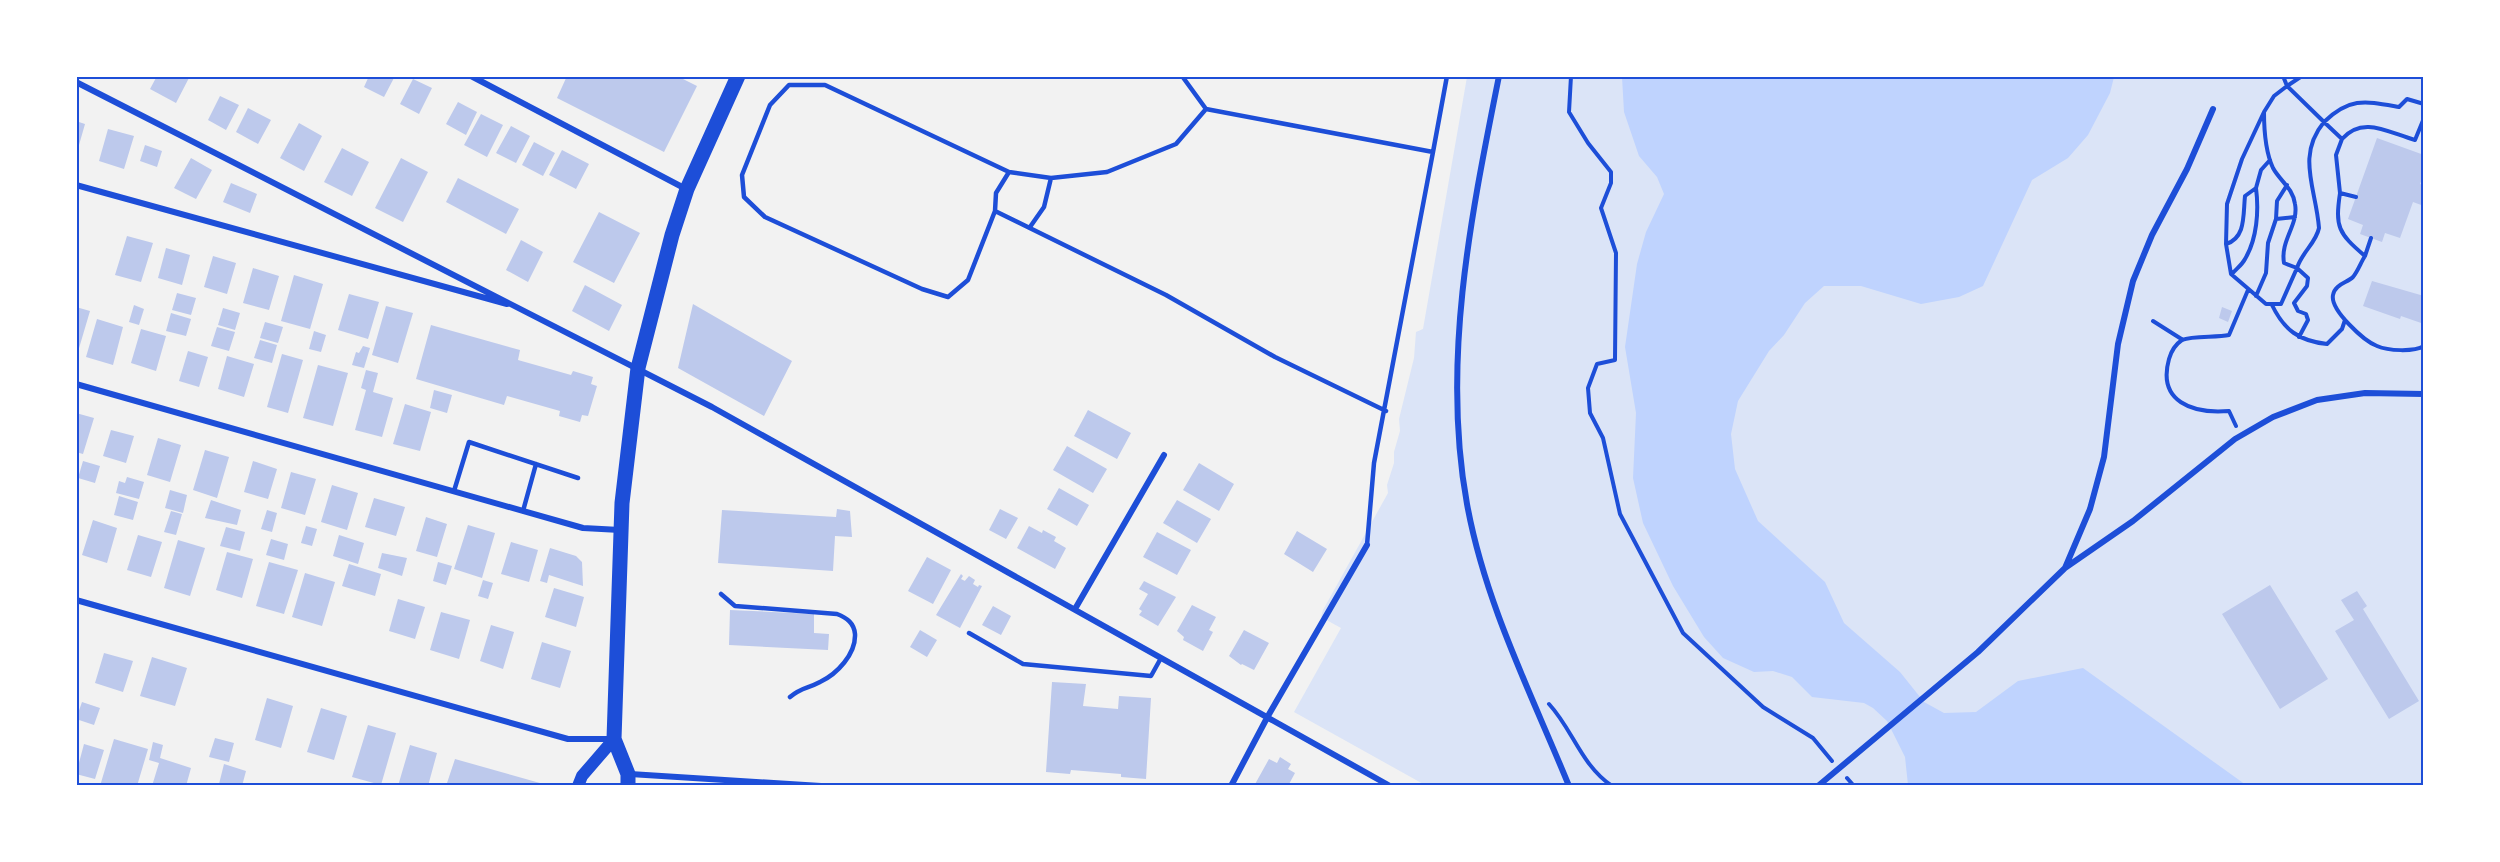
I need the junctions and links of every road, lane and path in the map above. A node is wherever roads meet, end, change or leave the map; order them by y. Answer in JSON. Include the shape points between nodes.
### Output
{"nodes":[{"id":1,"x":471,"y":76,"type":"edge"},
{"id":2,"x":738,"y":76,"type":"edge"},
{"id":3,"x":1182,"y":76,"type":"edge"},
{"id":4,"x":1447,"y":76,"type":"edge"},
{"id":5,"x":1498,"y":76,"type":"edge"},
{"id":6,"x":1571,"y":76,"type":"edge"},
{"id":7,"x":2283,"y":76,"type":"edge"},
{"id":8,"x":2302,"y":76,"type":"edge"},
{"id":9,"x":76,"y":82,"type":"edge"},
{"id":10,"x":2287,"y":86,"type":"junction"},
{"id":11,"x":2424,"y":104,"type":"edge"},
{"id":12,"x":1206,"y":109,"type":"junction"},
{"id":13,"x":2213,"y":109,"type":"dead end"},
{"id":14,"x":2264,"y":112,"type":"junction"},
{"id":15,"x":2424,"y":118,"type":"edge"},
{"id":16,"x":2324,"y":122,"type":"junction"},
{"id":17,"x":2342,"y":139,"type":"junction"},
{"id":18,"x":1433,"y":152,"type":"junction"},
{"id":19,"x":2270,"y":160,"type":"junction"},
{"id":20,"x":1009,"y":172,"type":"junction"},
{"id":21,"x":1051,"y":178,"type":"junction"},
{"id":22,"x":76,"y":185,"type":"edge"},
{"id":23,"x":2287,"y":185,"type":"junction"},
{"id":24,"x":2256,"y":188,"type":"junction"},
{"id":25,"x":687,"y":189,"type":"junction"},
{"id":26,"x":2340,"y":193,"type":"junction"},
{"id":27,"x":2356,"y":197,"type":"dead end"},
{"id":28,"x":995,"y":211,"type":"junction"},
{"id":29,"x":2295,"y":217,"type":"junction"},
{"id":30,"x":2276,"y":219,"type":"junction"},
{"id":31,"x":1030,"y":227,"type":"junction"},
{"id":32,"x":2371,"y":238,"type":"dead end"},
{"id":33,"x":2226,"y":244,"type":"junction"},
{"id":34,"x":2365,"y":256,"type":"junction"},
{"id":35,"x":2297,"y":268,"type":"junction"},
{"id":36,"x":2231,"y":274,"type":"junction"},
{"id":37,"x":2248,"y":290,"type":"junction"},
{"id":38,"x":2256,"y":296,"type":"junction"},
{"id":39,"x":2272,"y":306,"type":"junction"},
{"id":40,"x":519,"y":308,"type":"junction"},
{"id":41,"x":2345,"y":320,"type":"junction"},
{"id":42,"x":2153,"y":321,"type":"dead end"},
{"id":43,"x":2298,"y":337,"type":"junction"},
{"id":44,"x":2182,"y":340,"type":"junction"},
{"id":45,"x":2424,"y":346,"type":"edge"},
{"id":46,"x":638,"y":368,"type":"junction"},
{"id":47,"x":76,"y":384,"type":"edge"},
{"id":48,"x":2424,"y":394,"type":"edge"},
{"id":49,"x":1386,"y":411,"type":"junction"},
{"id":50,"x":2235,"y":439,"type":"junction"},
{"id":51,"x":1164,"y":455,"type":"dead end"},
{"id":52,"x":536,"y":464,"type":"junction"},
{"id":53,"x":578,"y":478,"type":"dead end"},
{"id":54,"x":454,"y":491,"type":"junction"},
{"id":55,"x":523,"y":511,"type":"junction"},
{"id":56,"x":622,"y":530,"type":"junction"},
{"id":57,"x":1367,"y":545,"type":"joint"},
{"id":58,"x":2064,"y":568,"type":"junction"},
{"id":59,"x":721,"y":594,"type":"dead end"},
{"id":60,"x":76,"y":600,"type":"edge"},
{"id":61,"x":1075,"y":609,"type":"junction"},
{"id":62,"x":969,"y":633,"type":"dead end"},
{"id":63,"x":1161,"y":658,"type":"junction"},
{"id":64,"x":790,"y":697,"type":"dead end"},
{"id":65,"x":1547,"y":702,"type":"dead end"},
{"id":66,"x":1268,"y":716,"type":"junction"},
{"id":67,"x":1813,"y":738,"type":"dead end"},
{"id":68,"x":614,"y":739,"type":"junction"},
{"id":69,"x":628,"y":780,"type":"edge"},
{"id":70,"x":578,"y":786,"type":"edge"},
{"id":71,"x":821,"y":786,"type":"edge"},
{"id":72,"x":1231,"y":786,"type":"edge"},
{"id":73,"x":1390,"y":786,"type":"edge"},
{"id":74,"x":1569,"y":786,"type":"edge"},
{"id":75,"x":1612,"y":786,"type":"edge"},
{"id":76,"x":1818,"y":786,"type":"edge"}],
"edges":[{"from":1,"to":25,"type":"street"},
{"from":2,"to":25,"type":"main road"},
{"from":3,"to":12,"type":"lane"},
{"from":4,"to":18,"type":"lane"},
{"from":5,"to":74,"type":"street","via":[[1462,299],[1457,403],[1461,460],[1473,530],[1501,625]]},
{"from":6,"to":67,"type":"path","via":[[1569,112],[1611,172],[1601,208],[1616,253],[1617,349],[1615,360],[1597,364],[1588,388],[1590,413],[1603,438],[1620,514],[1683,633],[1763,707]]},
{"from":7,"to":10,"type":"path"},
{"from":8,"to":10,"type":"path"},
{"from":9,"to":40,"type":"street"},
{"from":10,"to":14,"type":"path","via":[[2274,96]]},
{"from":10,"to":16,"type":"path"},
{"from":11,"to":16,"type":"path","via":[[2407,99],[2398,107],[2350,103]]},
{"from":12,"to":18,"type":"lane"},
{"from":12,"to":21,"type":"lane","via":[[1176,144],[1107,172]]},
{"from":13,"to":58,"type":"street","via":[[2133,281],[2118,344],[2104,457],[2090,509]]},
{"from":14,"to":19,"type":"path"},
{"from":14,"to":33,"type":"path","via":[[2233,182],[2227,204]]},
{"from":15,"to":17,"type":"path","via":[[2415,140],[2366,125],[2356,127]]},
{"from":16,"to":17,"type":"path"},
{"from":16,"to":35,"type":"path","via":[[2309,152],[2319,228],[2317,238],[2301,255]]},
{"from":17,"to":26,"type":"path","via":[[2336,155]]},
{"from":18,"to":49,"type":"lane"},
{"from":19,"to":23,"type":"path"},
{"from":19,"to":24,"type":"path","via":[[2261,170]]},
{"from":20,"to":21,"type":"lane"},
{"from":20,"to":28,"type":"lane","via":[[996,193]]},
{"from":20,"to":28,"type":"lane","via":[[825,85],[789,85],[770,105],[742,175],[744,197],[765,217],[922,289],[948,297],[968,280]]},
{"from":21,"to":31,"type":"lane","via":[[1044,207]]},
{"from":22,"to":40,"type":"street"},
{"from":23,"to":29,"type":"path","via":[[2296,206]]},
{"from":23,"to":30,"type":"path","via":[[2277,201]]},
{"from":24,"to":33,"type":"path","via":[[2245,196],[2241,232],[2235,241]]},
{"from":24,"to":36,"type":"path","via":[[2254,234],[2245,260]]},
{"from":25,"to":46,"type":"main road"},
{"from":26,"to":27,"type":"path"},
{"from":26,"to":34,"type":"path","via":[[2338,226]]},
{"from":28,"to":31,"type":"lane"},
{"from":29,"to":30,"type":"path"},
{"from":29,"to":35,"type":"path","via":[[2284,243],[2283,258],[2284,263]]},
{"from":30,"to":38,"type":"path","via":[[2268,243],[2266,273]]},
{"from":31,"to":49,"type":"lane"},
{"from":32,"to":34,"type":"path"},
{"from":33,"to":36,"type":"path"},
{"from":34,"to":41,"type":"path","via":[[2353,278],[2332,296],[2334,306]]},
{"from":35,"to":39,"type":"path","via":[[2281,304]]},
{"from":35,"to":43,"type":"path","via":[[2306,274],[2308,282],[2295,301],[2296,309],[2306,314],[2308,320]]},
{"from":36,"to":37,"type":"path"},
{"from":37,"to":38,"type":"path"},
{"from":37,"to":44,"type":"path","via":[[2229,335]]},
{"from":38,"to":39,"type":"path"},
{"from":39,"to":43,"type":"path","via":[[2284,326]]},
{"from":40,"to":46,"type":"street"},
{"from":41,"to":43,"type":"path","via":[[2336,338],[2327,344]]},
{"from":41,"to":45,"type":"path","via":[[2376,346],[2418,350]]},
{"from":42,"to":44,"type":"path"},
{"from":44,"to":50,"type":"path","via":[[2171,351],[2166,369],[2170,393],[2192,409],[2229,411],[2236,423]]},
{"from":46,"to":56,"type":"main road"},
{"from":46,"to":61,"type":"street"},
{"from":47,"to":54,"type":"street"},
{"from":48,"to":50,"type":"street","via":[[2365,393],[2317,400],[2273,417]]},
{"from":49,"to":57,"type":"lane","via":[[1374,463]]},
{"from":50,"to":58,"type":"street","via":[[2133,521]]},
{"from":51,"to":61,"type":"street"},
{"from":52,"to":53,"type":"lane"},
{"from":52,"to":54,"type":"lane","via":[[469,442]]},
{"from":52,"to":55,"type":"lane"},
{"from":54,"to":55,"type":"street"},
{"from":55,"to":56,"type":"street","via":[[583,528]]},
{"from":56,"to":68,"type":"main road"},
{"from":57,"to":66,"type":"street"},
{"from":58,"to":76,"type":"street","via":[[1978,652]]},
{"from":59,"to":64,"type":"lane","via":[[735,606],[837,614],[853,626],[853,649],[833,674]]},
{"from":60,"to":68,"type":"street","via":[[568,739]]},
{"from":61,"to":63,"type":"street"},
{"from":62,"to":63,"type":"lane","via":[[1023,664],[1151,676]]},
{"from":63,"to":66,"type":"street"},
{"from":65,"to":75,"type":"path","via":[[1583,757]]},
{"from":66,"to":72,"type":"street"},
{"from":66,"to":73,"type":"street"},
{"from":68,"to":69,"type":"main road"},
{"from":68,"to":70,"type":"main road"},
{"from":69,"to":71,"type":"street"}]}
